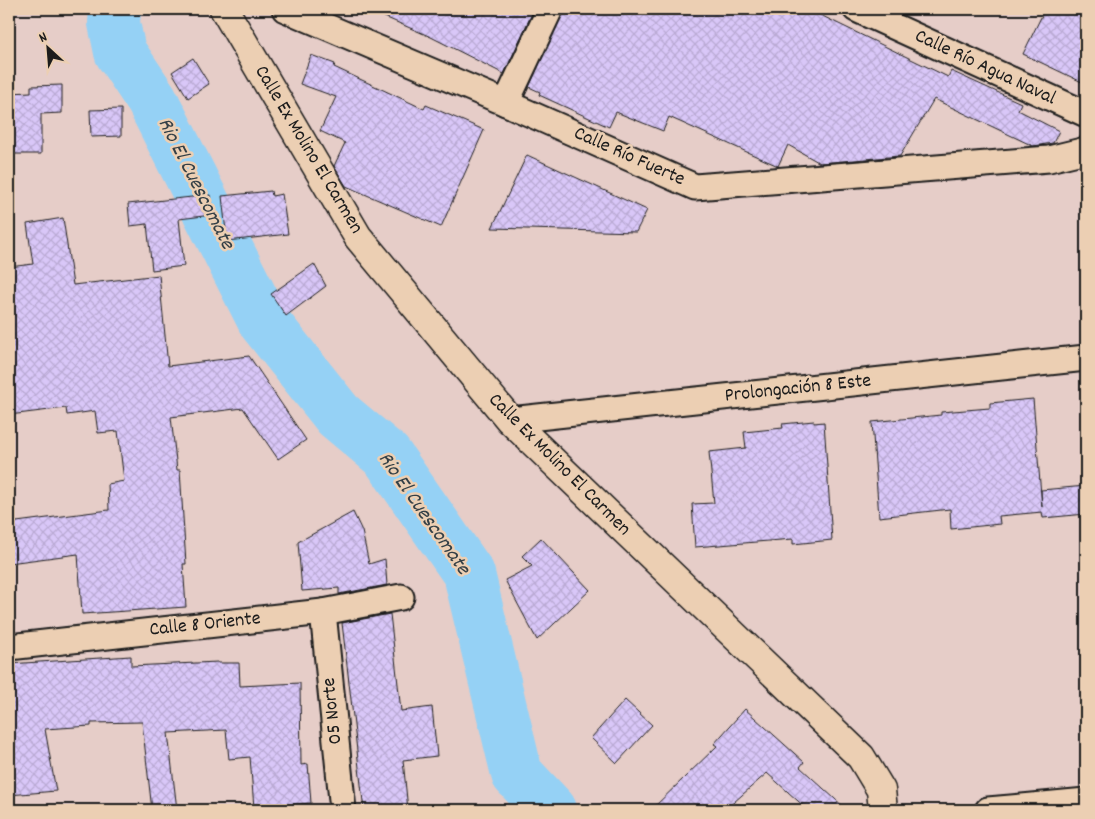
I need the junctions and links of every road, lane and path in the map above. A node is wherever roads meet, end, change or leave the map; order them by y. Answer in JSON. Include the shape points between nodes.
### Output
{"nodes":[{"id":1,"x":224,"y":9,"type":"edge"},
{"id":2,"x":285,"y":9,"type":"edge"},
{"id":3,"x":550,"y":9,"type":"edge"},
{"id":4,"x":856,"y":9,"type":"edge"},
{"id":5,"x":506,"y":102,"type":"junction"},
{"id":6,"x":1086,"y":114,"type":"edge"},
{"id":7,"x":1086,"y":150,"type":"edge"},
{"id":8,"x":1086,"y":358,"type":"edge"},
{"id":9,"x":510,"y":420,"type":"junction"},
{"id":10,"x":401,"y":597,"type":"dead end"},
{"id":11,"x":323,"y":612,"type":"junction"},
{"id":12,"x":9,"y":647,"type":"edge"},
{"id":13,"x":1086,"y":801,"type":"edge"},
{"id":14,"x":343,"y":810,"type":"edge"},
{"id":15,"x":883,"y":810,"type":"edge"},
{"id":16,"x":988,"y":810,"type":"edge"}],
"edges":[{"from":1,"to":9,"type":"main road","name":"Calle Ex Molino El Carmen","via":[[358,237]]},
{"from":2,"to":5,"type":"street","name":"Calle Río Fuerte"},
{"from":3,"to":5,"type":"street"},
{"from":4,"to":6,"type":"street","name":"Calle Río Agua Naval"},
{"from":5,"to":7,"type":"street","name":"Calle Río Fuerte","via":[[695,187],[1049,159]]},
{"from":8,"to":9,"type":"street","name":"Prolongación 8 Este"},
{"from":9,"to":15,"type":"main road","name":"Calle Ex Molino El Carmen","via":[[861,758],[880,790]]},
{"from":10,"to":11,"type":"street","name":"Calle 8 Oriente"},
{"from":11,"to":12,"type":"street","name":"Calle 8 Oriente"},
{"from":11,"to":14,"type":"street","name":"05 Norte"},
{"from":13,"to":16,"type":"street"}]}
